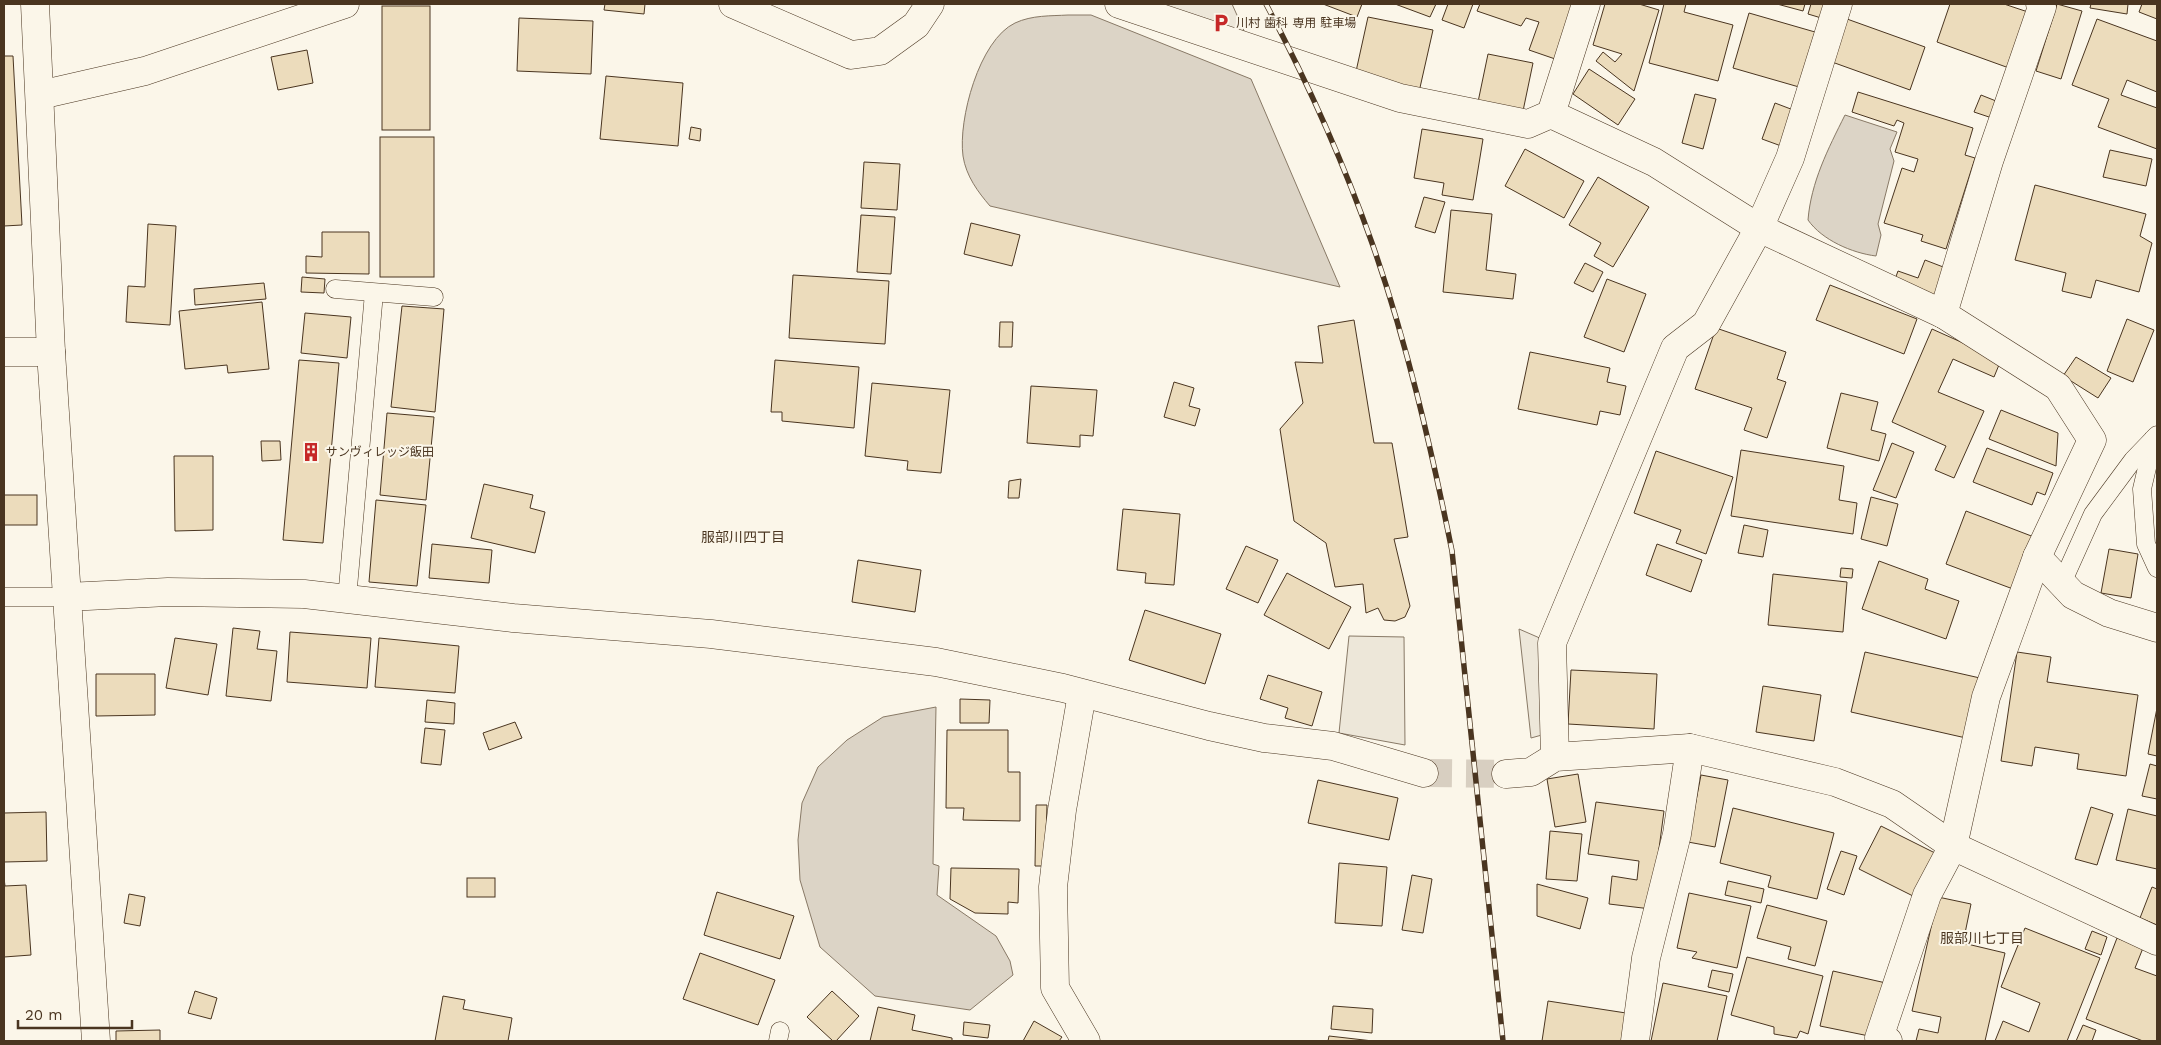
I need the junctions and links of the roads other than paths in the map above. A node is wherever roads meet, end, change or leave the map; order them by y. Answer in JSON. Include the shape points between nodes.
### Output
{"nodes":[{"id":1,"x":35,"y":4,"type":"edge"},
{"id":2,"x":345,"y":4,"type":"edge"},
{"id":3,"x":733,"y":4,"type":"edge"},
{"id":4,"x":930,"y":4,"type":"edge"},
{"id":5,"x":1119,"y":4,"type":"edge"},
{"id":6,"x":1586,"y":4,"type":"edge"},
{"id":7,"x":1838,"y":4,"type":"edge"},
{"id":8,"x":2040,"y":4,"type":"edge"},
{"id":9,"x":40,"y":95,"type":"junction"},
{"id":10,"x":1551,"y":114,"type":"junction"},
{"id":11,"x":1759,"y":228,"type":"junction"},
{"id":12,"x":335,"y":289,"type":"dead end"},
{"id":13,"x":374,"y":293,"type":"junction"},
{"id":14,"x":434,"y":297,"type":"dead end"},
{"id":15,"x":1943,"y":314,"type":"junction"},
{"id":16,"x":4,"y":352,"type":"edge"},
{"id":17,"x":51,"y":352,"type":"junction"},
{"id":18,"x":2156,"y":436,"type":"edge"},
{"id":19,"x":2037,"y":557,"type":"junction"},
{"id":20,"x":2157,"y":568,"type":"edge"},
{"id":21,"x":2062,"y":583,"type":"junction"},
{"id":22,"x":4,"y":597,"type":"edge"},
{"id":23,"x":67,"y":598,"type":"junction"},
{"id":24,"x":347,"y":599,"type":"junction"},
{"id":25,"x":2157,"y":628,"type":"edge"},
{"id":26,"x":1082,"y":694,"type":"junction"},
{"id":27,"x":1690,"y":748,"type":"junction"},
{"id":28,"x":1555,"y":757,"type":"junction"},
{"id":29,"x":1424,"y":773,"type":"tunnel mouth"},
{"id":30,"x":1506,"y":774,"type":"tunnel mouth"},
{"id":31,"x":1953,"y":846,"type":"junction"},
{"id":32,"x":2157,"y":941,"type":"edge"},
{"id":33,"x":96,"y":1041,"type":"edge"},
{"id":34,"x":1086,"y":1041,"type":"edge"},
{"id":35,"x":1635,"y":1041,"type":"edge"},
{"id":36,"x":1888,"y":1041,"type":"edge"}],
"edges":[{"from":1,"to":9,"type":"street"},
{"from":2,"to":9,"type":"street","via":[[145,71]]},
{"from":3,"to":4,"type":"street","via":[[851,55],[880,51],[916,25]]},
{"from":5,"to":10,"type":"street","via":[[1400,98],[1528,124]]},
{"from":6,"to":10,"type":"street"},
{"from":7,"to":11,"type":"street","via":[[1790,158]]},
{"from":8,"to":15,"type":"street","via":[[2042,7],[1989,161]]},
{"from":9,"to":17,"type":"street"},
{"from":10,"to":11,"type":"street","via":[[1654,162]]},
{"from":11,"to":15,"type":"street"},
{"from":11,"to":28,"type":"street","via":[[1706,324],[1675,348],[1552,643]]},
{"from":12,"to":13,"type":"lane"},
{"from":13,"to":14,"type":"lane"},
{"from":13,"to":24,"type":"lane"},
{"from":15,"to":19,"type":"street","via":[[2058,387],[2092,440]]},
{"from":16,"to":17,"type":"street"},
{"from":17,"to":23,"type":"street"},
{"from":18,"to":20,"type":"lane","via":[[2142,489],[2146,544]]},
{"from":18,"to":21,"type":"lane","via":[[2133,460],[2093,514]]},
{"from":19,"to":21,"type":"street"},
{"from":19,"to":31,"type":"street","via":[[1986,697]]},
{"from":21,"to":25,"type":"street","via":[[2073,595],[2109,613]]},
{"from":22,"to":23,"type":"lane"},
{"from":23,"to":24,"type":"street","via":[[168,592],[304,594]]},
{"from":23,"to":33,"type":"street"},
{"from":24,"to":26,"type":"street","via":[[513,618],[711,634],[936,662]]},
{"from":26,"to":29,"type":"street","via":[[1264,738],[1333,746]]},
{"from":26,"to":34,"type":"street","via":[[1062,810],[1053,888],[1055,988]]},
{"from":27,"to":28,"type":"street"},
{"from":27,"to":31,"type":"street","via":[[1835,782],[1892,804]]},
{"from":27,"to":35,"type":"street","via":[[1678,834],[1646,958]]},
{"from":28,"to":30,"type":"street","via":[[1532,772]]},
{"from":31,"to":32,"type":"street"},
{"from":31,"to":36,"type":"street","via":[[1927,895],[1880,1038]]}]}
